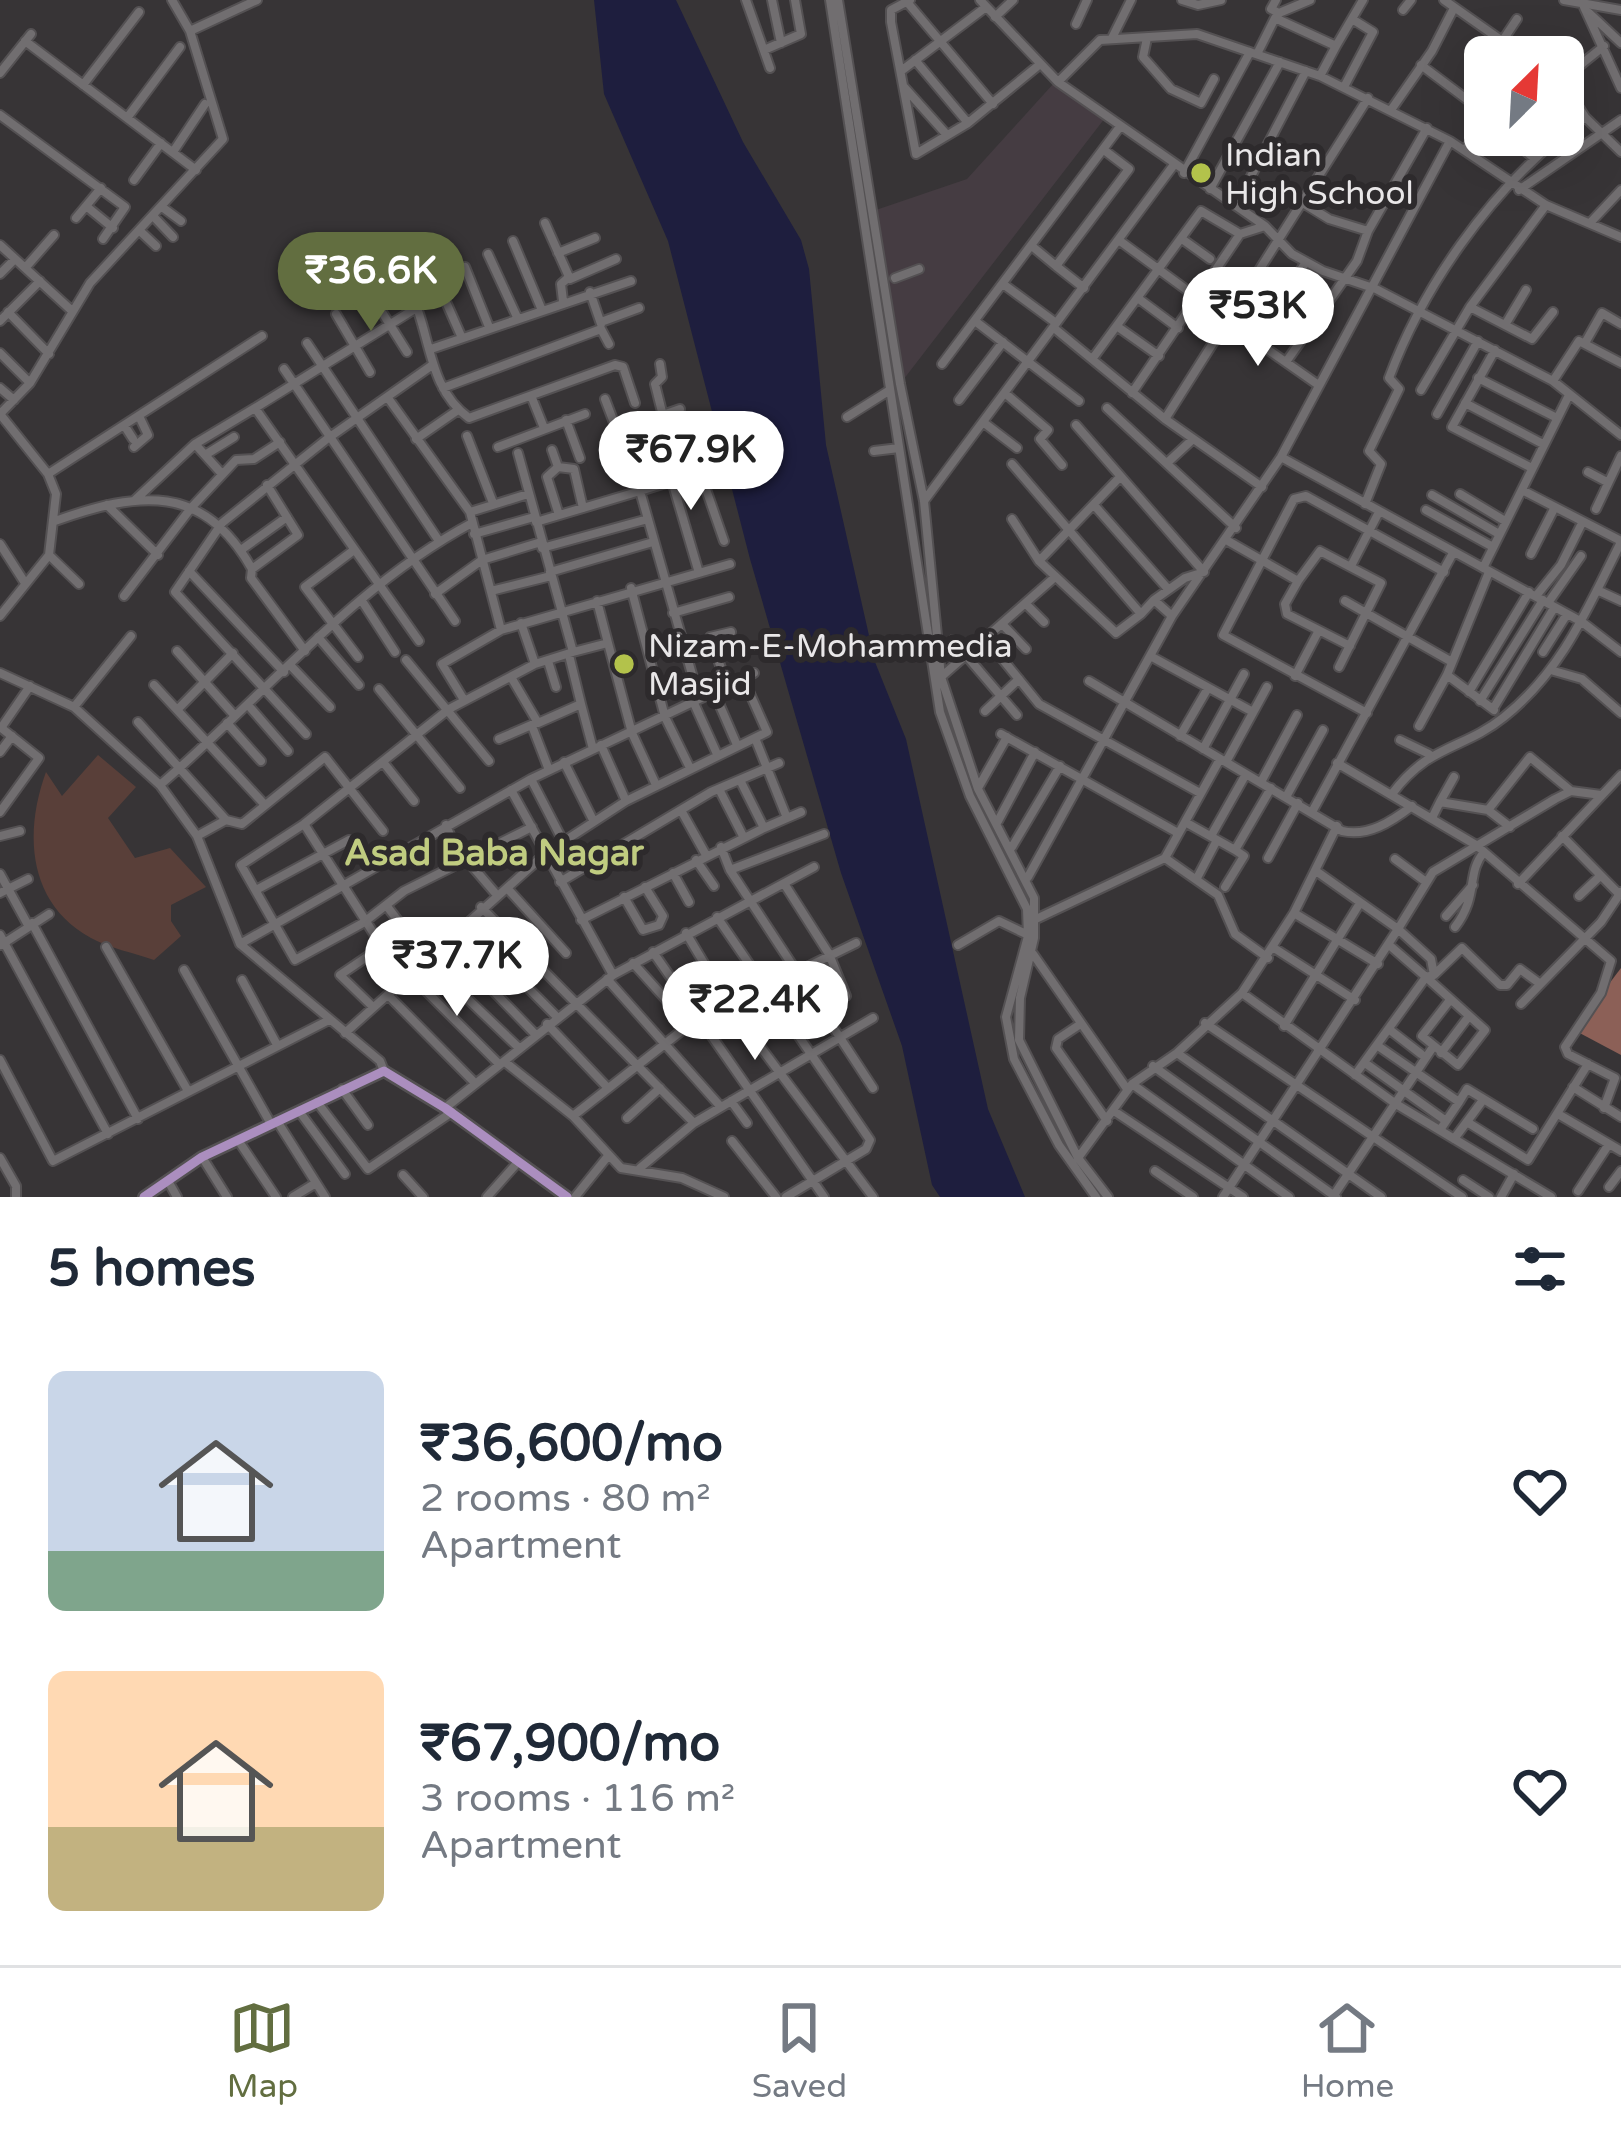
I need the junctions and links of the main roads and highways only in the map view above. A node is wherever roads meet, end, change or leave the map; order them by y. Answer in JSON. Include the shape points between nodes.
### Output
{"nodes":[{"id":1,"x":145,"y":1197,"type":"edge"},
{"id":2,"x":571,"y":1197,"type":"edge"}],
"edges":[{"from":1,"to":2,"type":"main road","via":[[237,1138],[384,1071]]}]}
